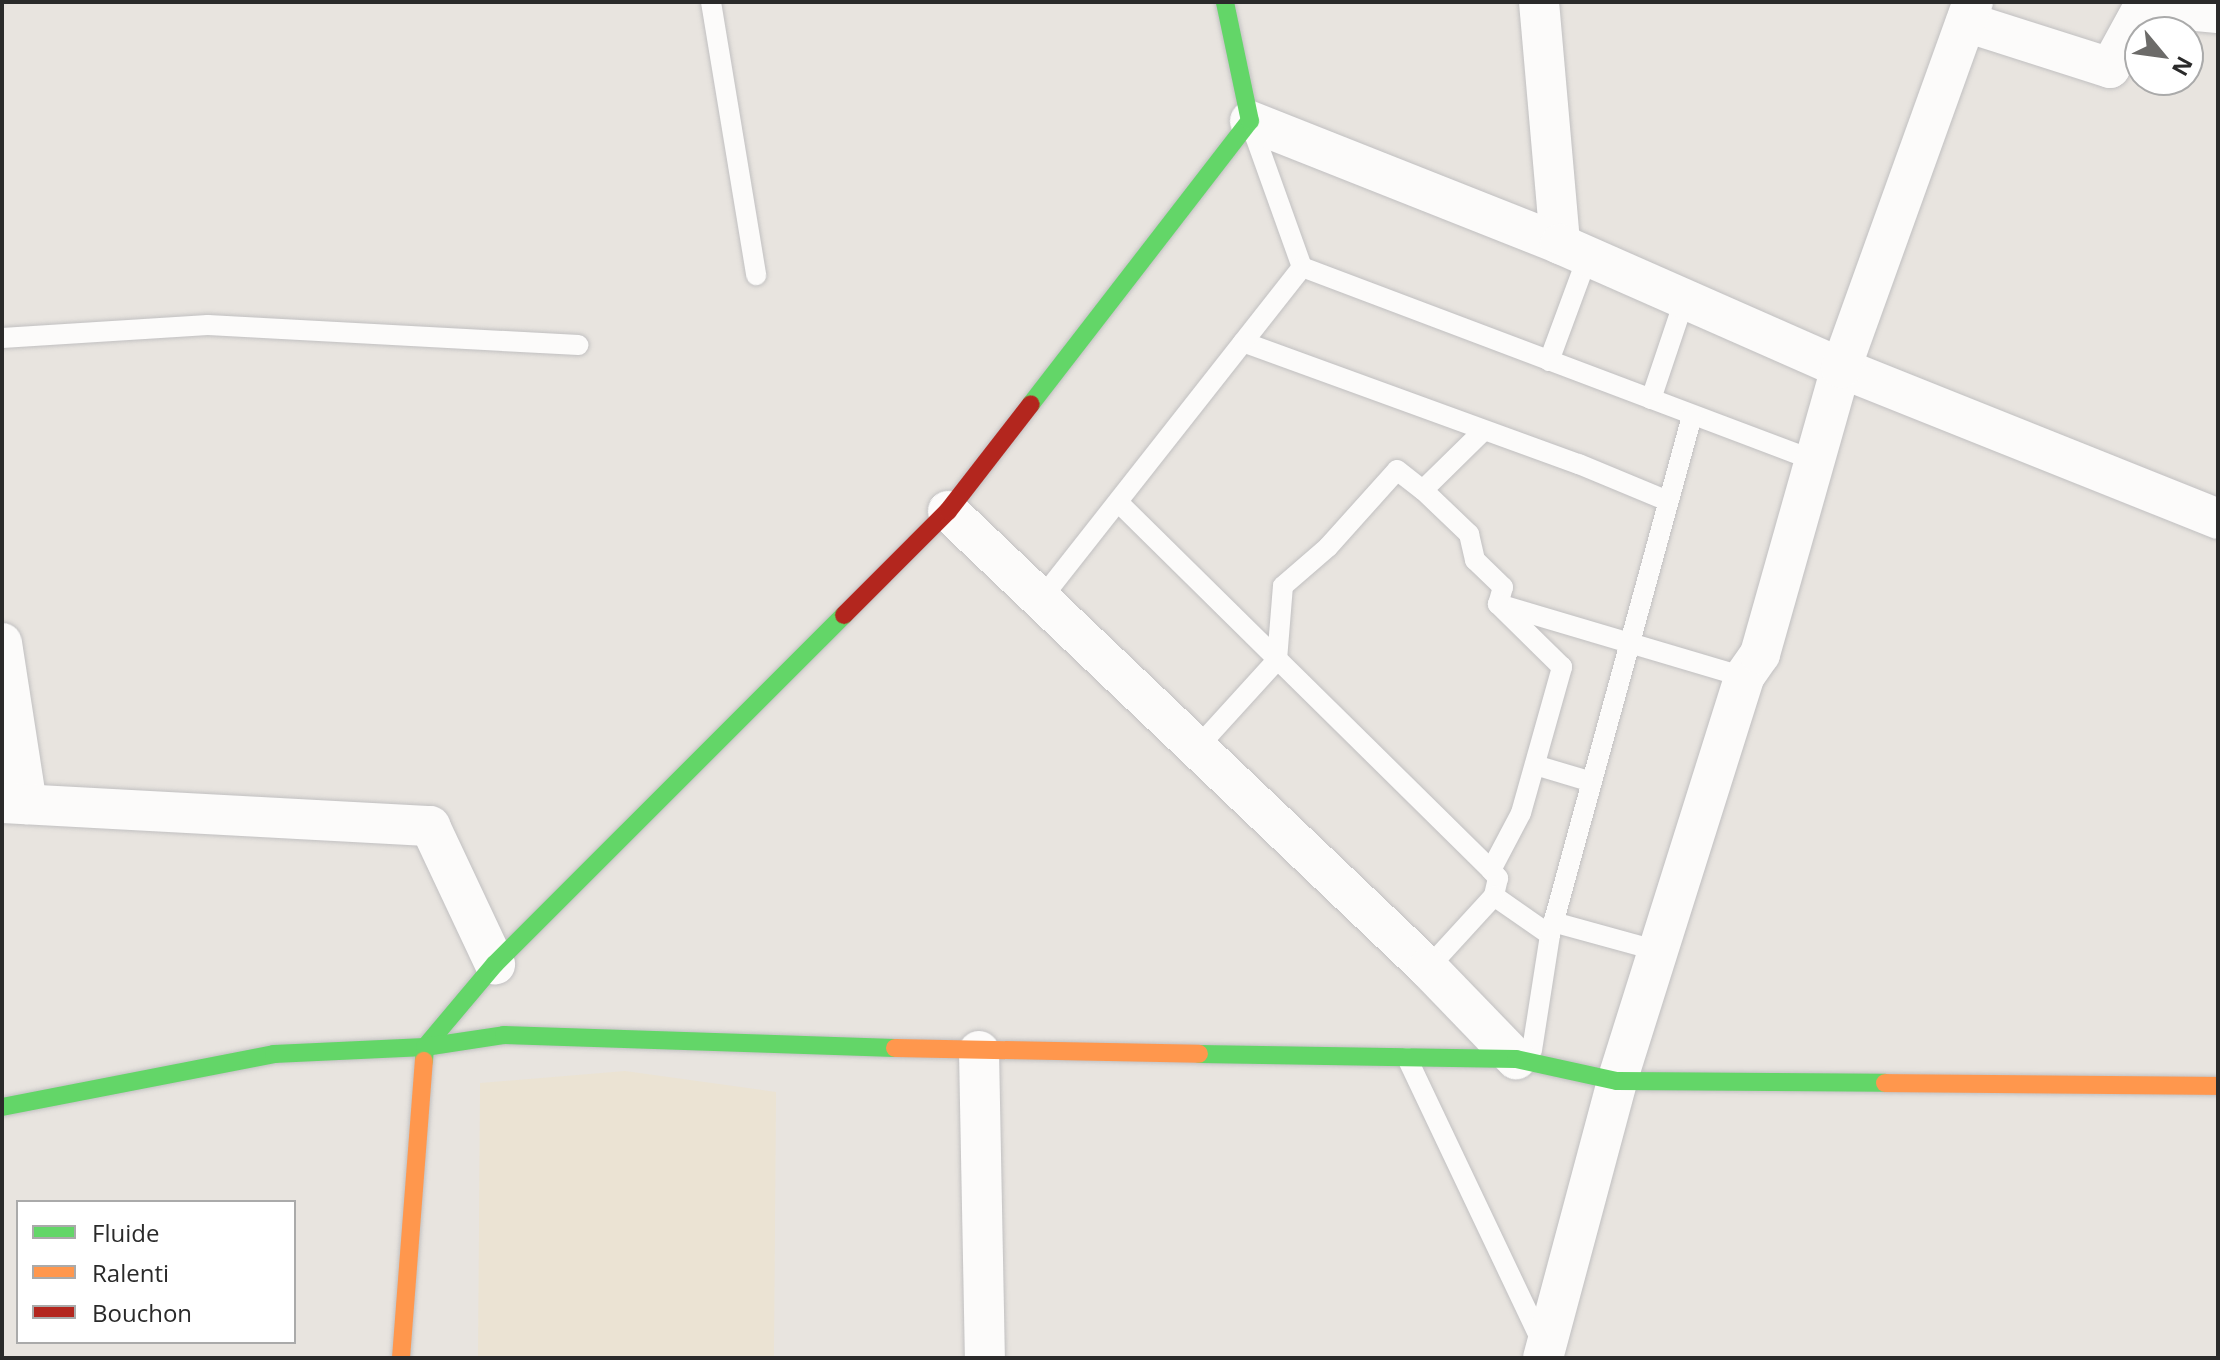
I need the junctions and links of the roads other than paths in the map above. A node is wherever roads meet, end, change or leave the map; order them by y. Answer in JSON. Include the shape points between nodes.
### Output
{"nodes":[{"id":1,"x":711,"y":2,"type":"edge"},
{"id":2,"x":1225,"y":2,"type":"edge"},
{"id":3,"x":1539,"y":2,"type":"edge"},
{"id":4,"x":1970,"y":12,"type":"edge"},
{"id":5,"x":2218,"y":13,"type":"edge"},
{"id":6,"x":1250,"y":121,"type":"junction"},
{"id":7,"x":1573,"y":251,"type":"junction"},
{"id":8,"x":1302,"y":267,"type":"junction"},
{"id":9,"x":756,"y":275,"type":"dead end"},
{"id":10,"x":1684,"y":301,"type":"junction"},
{"id":11,"x":2,"y":338,"type":"edge"},
{"id":12,"x":1243,"y":342,"type":"junction"},
{"id":13,"x":578,"y":345,"type":"dead end"},
{"id":14,"x":1549,"y":361,"type":"junction"},
{"id":15,"x":1841,"y":368,"type":"junction"},
{"id":16,"x":1651,"y":399,"type":"junction"},
{"id":17,"x":1692,"y":416,"type":"junction"},
{"id":18,"x":1482,"y":432,"type":"junction"},
{"id":19,"x":1813,"y":460,"type":"junction"},
{"id":20,"x":1423,"y":490,"type":"junction"},
{"id":21,"x":1668,"y":501,"type":"junction"},
{"id":22,"x":1118,"y":502,"type":"junction"},
{"id":23,"x":948,"y":511,"type":"junction"},
{"id":24,"x":2218,"y":519,"type":"edge"},
{"id":25,"x":1041,"y":599,"type":"junction"},
{"id":26,"x":1498,"y":604,"type":"junction"},
{"id":27,"x":1630,"y":640,"type":"junction"},
{"id":28,"x":2,"y":643,"type":"edge"},
{"id":29,"x":1277,"y":660,"type":"junction"},
{"id":30,"x":1744,"y":677,"type":"junction"},
{"id":31,"x":1197,"y":748,"type":"junction"},
{"id":32,"x":1535,"y":765,"type":"junction"},
{"id":33,"x":1592,"y":782,"type":"junction"},
{"id":34,"x":14,"y":804,"type":"edge"},
{"id":35,"x":1491,"y":870,"type":"junction"},
{"id":36,"x":1494,"y":896,"type":"junction"},
{"id":37,"x":1552,"y":928,"type":"junction"},
{"id":38,"x":1658,"y":951,"type":"junction"},
{"id":39,"x":495,"y":964,"type":"junction"},
{"id":40,"x":1428,"y":968,"type":"junction"},
{"id":41,"x":425,"y":1047,"type":"junction"},
{"id":42,"x":979,"y":1051,"type":"junction"},
{"id":43,"x":1407,"y":1058,"type":"junction"},
{"id":44,"x":1516,"y":1059,"type":"junction"},
{"id":45,"x":1617,"y":1081,"type":"junction"},
{"id":46,"x":2218,"y":1086,"type":"edge"},
{"id":47,"x":2,"y":1107,"type":"edge"},
{"id":48,"x":1544,"y":1353,"type":"edge"},
{"id":49,"x":401,"y":1358,"type":"edge"},
{"id":50,"x":985,"y":1358,"type":"edge"}],
"edges":[{"from":1,"to":9,"type":"lane"},
{"from":2,"to":6,"type":"street"},
{"from":3,"to":7,"type":"street"},
{"from":4,"to":5,"type":"street","via":[[2110,68],[2144,6]]},
{"from":4,"to":15,"type":"street"},
{"from":6,"to":7,"type":"street"},
{"from":6,"to":8,"type":"lane"},
{"from":6,"to":23,"type":"street"},
{"from":7,"to":10,"type":"street"},
{"from":7,"to":14,"type":"lane"},
{"from":8,"to":12,"type":"lane"},
{"from":8,"to":14,"type":"lane"},
{"from":10,"to":15,"type":"street"},
{"from":10,"to":16,"type":"lane"},
{"from":11,"to":13,"type":"lane","via":[[208,325]]},
{"from":12,"to":18,"type":"lane"},
{"from":12,"to":22,"type":"lane"},
{"from":14,"to":16,"type":"lane"},
{"from":15,"to":19,"type":"street"},
{"from":15,"to":24,"type":"street"},
{"from":16,"to":17,"type":"lane"},
{"from":17,"to":19,"type":"lane"},
{"from":17,"to":21,"type":"lane"},
{"from":18,"to":20,"type":"lane"},
{"from":18,"to":21,"type":"lane"},
{"from":19,"to":30,"type":"street","via":[[1760,654]]},
{"from":20,"to":26,"type":"lane","via":[[1469,534],[1475,560],[1503,587]]},
{"from":20,"to":29,"type":"lane","via":[[1397,470],[1328,547],[1283,586]]},
{"from":21,"to":27,"type":"lane"},
{"from":22,"to":25,"type":"lane"},
{"from":22,"to":29,"type":"lane"},
{"from":23,"to":25,"type":"street"},
{"from":23,"to":39,"type":"street"},
{"from":25,"to":31,"type":"street"},
{"from":26,"to":27,"type":"lane"},
{"from":26,"to":32,"type":"lane","via":[[1562,667]]},
{"from":27,"to":30,"type":"lane"},
{"from":27,"to":33,"type":"lane"},
{"from":28,"to":34,"type":"street"},
{"from":29,"to":31,"type":"lane"},
{"from":29,"to":35,"type":"lane"},
{"from":30,"to":38,"type":"street"},
{"from":31,"to":40,"type":"street"},
{"from":32,"to":33,"type":"lane"},
{"from":32,"to":35,"type":"lane","via":[[1521,813]]},
{"from":33,"to":37,"type":"lane"},
{"from":34,"to":39,"type":"street","via":[[430,826]]},
{"from":35,"to":36,"type":"lane","via":[[1498,878]]},
{"from":36,"to":37,"type":"lane"},
{"from":36,"to":40,"type":"lane"},
{"from":37,"to":38,"type":"lane"},
{"from":37,"to":44,"type":"lane","via":[[1532,1050]]},
{"from":38,"to":45,"type":"street"},
{"from":39,"to":41,"type":"street"},
{"from":40,"to":44,"type":"street"},
{"from":41,"to":42,"type":"street","via":[[504,1035]]},
{"from":41,"to":47,"type":"street","via":[[274,1054]]},
{"from":41,"to":49,"type":"street"},
{"from":42,"to":43,"type":"street"},
{"from":42,"to":50,"type":"street"},
{"from":43,"to":44,"type":"street"},
{"from":43,"to":48,"type":"lane"},
{"from":44,"to":45,"type":"street"},
{"from":45,"to":46,"type":"street"},
{"from":45,"to":48,"type":"street"}]}
